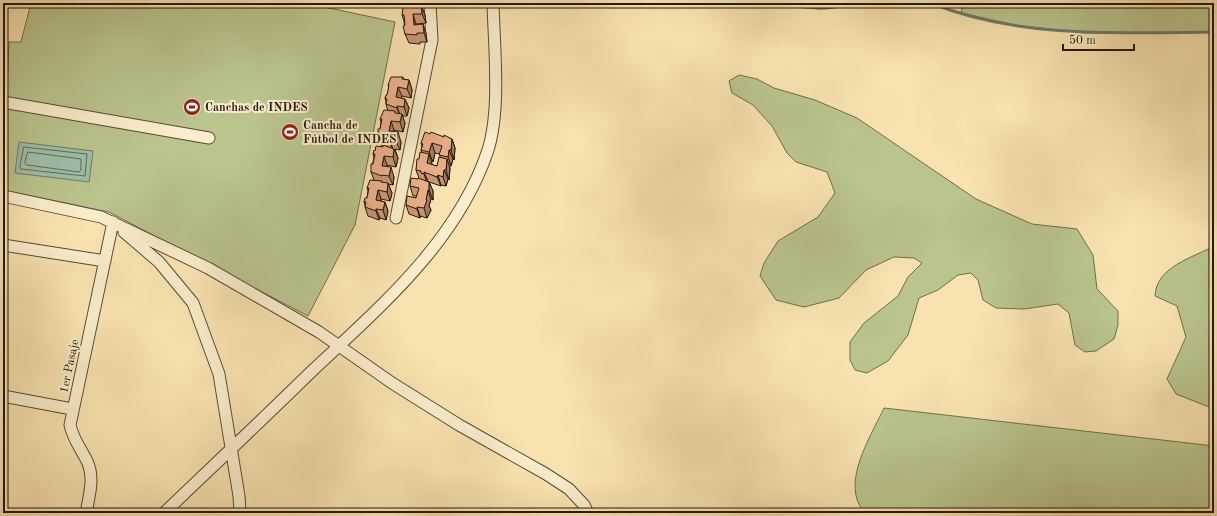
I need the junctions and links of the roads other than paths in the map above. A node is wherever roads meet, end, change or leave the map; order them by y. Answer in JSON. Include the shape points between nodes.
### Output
{"nodes":[{"id":1,"x":430,"y":3,"type":"edge"},
{"id":2,"x":493,"y":3,"type":"edge"},
{"id":3,"x":3,"y":102,"type":"edge"},
{"id":4,"x":209,"y":138,"type":"dead end"},
{"id":5,"x":3,"y":196,"type":"edge"},
{"id":6,"x":396,"y":218,"type":"dead end"},
{"id":7,"x":113,"y":222,"type":"junction"},
{"id":8,"x":3,"y":245,"type":"edge"},
{"id":9,"x":105,"y":261,"type":"junction"},
{"id":10,"x":340,"y":345,"type":"junction"},
{"id":11,"x":3,"y":396,"type":"edge"},
{"id":12,"x":72,"y":409,"type":"junction"},
{"id":13,"x":232,"y":448,"type":"junction"},
{"id":14,"x":86,"y":513,"type":"edge"},
{"id":15,"x":164,"y":513,"type":"edge"},
{"id":16,"x":240,"y":513,"type":"edge"},
{"id":17,"x":588,"y":513,"type":"edge"}],
"edges":[{"from":1,"to":6,"type":"street","via":[[432,40]]},
{"from":2,"to":10,"type":"street","via":[[493,118],[488,149],[466,202],[422,263]]},
{"from":3,"to":4,"type":"street"},
{"from":5,"to":7,"type":"street","via":[[101,217]]},
{"from":7,"to":9,"type":"street","name":"1er Pasaje"},
{"from":7,"to":10,"type":"street","via":[[208,268],[308,324]]},
{"from":7,"to":13,"type":"street","via":[[159,262],[193,303],[219,374]]},
{"from":8,"to":9,"type":"street"},
{"from":9,"to":12,"type":"street","name":"1er Pasaje"},
{"from":10,"to":13,"type":"street"},
{"from":10,"to":17,"type":"street","via":[[423,403],[569,489]]},
{"from":11,"to":12,"type":"street"},
{"from":12,"to":14,"type":"street","name":"1er Pasaje","via":[[70,425],[73,437],[90,471],[91,484]]},
{"from":13,"to":15,"type":"street"},
{"from":13,"to":16,"type":"street"}]}
